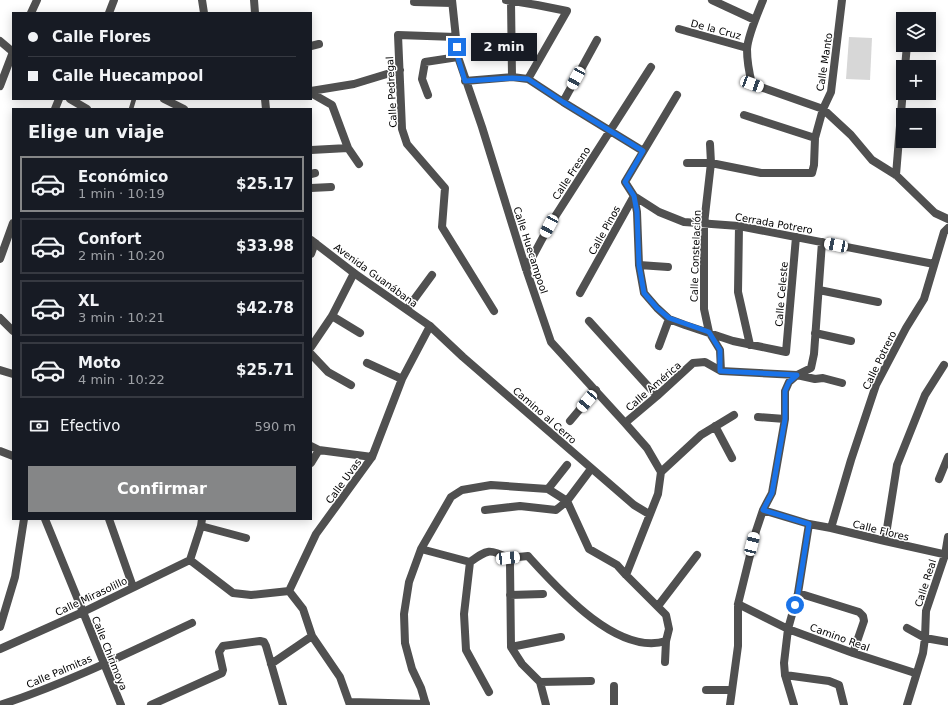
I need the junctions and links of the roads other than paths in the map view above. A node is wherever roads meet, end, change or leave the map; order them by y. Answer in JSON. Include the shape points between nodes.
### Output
{"nodes":[{"id":1,"x":37,"y":0,"type":"edge"},
{"id":2,"x":114,"y":0,"type":"edge"},
{"id":3,"x":202,"y":0,"type":"edge"},
{"id":4,"x":254,"y":0,"type":"edge"},
{"id":5,"x":712,"y":0,"type":"edge"},
{"id":6,"x":763,"y":0,"type":"edge"},
{"id":7,"x":842,"y":0,"type":"edge"},
{"id":8,"x":508,"y":1,"type":"edge"},
{"id":9,"x":414,"y":2,"type":"dead end"},
{"id":10,"x":452,"y":2,"type":"edge"},
{"id":11,"x":31,"y":12,"type":"edge"},
{"id":12,"x":109,"y":12,"type":"edge"},
{"id":13,"x":204,"y":12,"type":"edge"},
{"id":14,"x":255,"y":12,"type":"edge"},
{"id":15,"x":755,"y":20,"type":"junction"},
{"id":16,"x":679,"y":29,"type":"dead end"},
{"id":17,"x":456,"y":37,"type":"junction"},
{"id":18,"x":597,"y":40,"type":"dead end"},
{"id":19,"x":0,"y":41,"type":"edge"},
{"id":20,"x":747,"y":48,"type":"junction"},
{"id":21,"x":12,"y":51,"type":"edge"},
{"id":22,"x":12,"y":55,"type":"edge"},
{"id":23,"x":458,"y":58,"type":"junction"},
{"id":24,"x":651,"y":67,"type":"dead end"},
{"id":25,"x":400,"y":70,"type":"junction"},
{"id":26,"x":512,"y":78,"type":"junction"},
{"id":27,"x":528,"y":79,"type":"junction"},
{"id":28,"x":465,"y":81,"type":"junction"},
{"id":29,"x":0,"y":86,"type":"edge"},
{"id":30,"x":312,"y":92,"type":"edge"},
{"id":31,"x":312,"y":93,"type":"edge"},
{"id":32,"x":428,"y":95,"type":"dead end"},
{"id":33,"x":677,"y":95,"type":"dead end"},
{"id":34,"x":73,"y":100,"type":"edge"},
{"id":35,"x":166,"y":100,"type":"edge"},
{"id":36,"x":902,"y":100,"type":"edge"},
{"id":37,"x":563,"y":102,"type":"junction"},
{"id":38,"x":86,"y":108,"type":"edge"},
{"id":39,"x":182,"y":108,"type":"edge"},
{"id":40,"x":823,"y":109,"type":"junction"},
{"id":41,"x":744,"y":114,"type":"dead end"},
{"id":42,"x":610,"y":131,"type":"junction"},
{"id":43,"x":815,"y":138,"type":"junction"},
{"id":44,"x":710,"y":144,"type":"dead end"},
{"id":45,"x":348,"y":148,"type":"junction"},
{"id":46,"x":312,"y":150,"type":"edge"},
{"id":47,"x":643,"y":151,"type":"junction"},
{"id":48,"x":687,"y":163,"type":"dead end"},
{"id":49,"x":711,"y":163,"type":"junction"},
{"id":50,"x":359,"y":164,"type":"dead end"},
{"id":51,"x":896,"y":175,"type":"junction"},
{"id":52,"x":331,"y":187,"type":"dead end"},
{"id":53,"x":312,"y":188,"type":"edge"},
{"id":54,"x":634,"y":196,"type":"junction"},
{"id":55,"x":948,"y":219,"type":"edge"},
{"id":56,"x":704,"y":224,"type":"junction"},
{"id":57,"x":12,"y":226,"type":"edge"},
{"id":58,"x":739,"y":226,"type":"junction"},
{"id":59,"x":948,"y":228,"type":"edge"},
{"id":60,"x":796,"y":237,"type":"junction"},
{"id":61,"x":313,"y":242,"type":"edge"},
{"id":62,"x":822,"y":242,"type":"junction"},
{"id":63,"x":0,"y":259,"type":"edge"},
{"id":64,"x":934,"y":264,"type":"junction"},
{"id":65,"x":639,"y":265,"type":"junction"},
{"id":66,"x":668,"y":267,"type":"dead end"},
{"id":67,"x":526,"y":269,"type":"junction"},
{"id":68,"x":354,"y":273,"type":"junction"},
{"id":69,"x":432,"y":275,"type":"dead end"},
{"id":70,"x":819,"y":290,"type":"junction"},
{"id":71,"x":580,"y":292,"type":"dead end"},
{"id":72,"x":878,"y":302,"type":"dead end"},
{"id":73,"x":407,"y":309,"type":"junction"},
{"id":74,"x":494,"y":310,"type":"dead end"},
{"id":75,"x":332,"y":316,"type":"junction"},
{"id":76,"x":0,"y":318,"type":"edge"},
{"id":77,"x":669,"y":318,"type":"junction"},
{"id":78,"x":589,"y":321,"type":"dead end"},
{"id":79,"x":430,"y":326,"type":"junction"},
{"id":80,"x":12,"y":330,"type":"edge"},
{"id":81,"x":709,"y":332,"type":"junction"},
{"id":82,"x":360,"y":333,"type":"dead end"},
{"id":83,"x":815,"y":333,"type":"junction"},
{"id":84,"x":851,"y":341,"type":"dead end"},
{"id":85,"x":750,"y":345,"type":"junction"},
{"id":86,"x":312,"y":346,"type":"edge"},
{"id":87,"x":659,"y":346,"type":"dead end"},
{"id":88,"x":312,"y":355,"type":"edge"},
{"id":89,"x":367,"y":363,"type":"dead end"},
{"id":90,"x":944,"y":365,"type":"dead end"},
{"id":91,"x":0,"y":370,"type":"edge"},
{"id":92,"x":720,"y":371,"type":"junction"},
{"id":93,"x":12,"y":374,"type":"edge"},
{"id":94,"x":797,"y":375,"type":"junction"},
{"id":95,"x":402,"y":379,"type":"junction"},
{"id":96,"x":842,"y":383,"type":"dead end"},
{"id":97,"x":352,"y":385,"type":"dead end"},
{"id":98,"x":596,"y":390,"type":"junction"},
{"id":99,"x":657,"y":396,"type":"junction"},
{"id":100,"x":734,"y":415,"type":"dead end"},
{"id":101,"x":758,"y":417,"type":"dead end"},
{"id":102,"x":785,"y":419,"type":"junction"},
{"id":103,"x":570,"y":421,"type":"dead end"},
{"id":104,"x":626,"y":423,"type":"junction"},
{"id":105,"x":715,"y":426,"type":"junction"},
{"id":106,"x":315,"y":448,"type":"edge"},
{"id":107,"x":0,"y":451,"type":"edge"},
{"id":108,"x":12,"y":456,"type":"edge"},
{"id":109,"x":372,"y":457,"type":"junction"},
{"id":110,"x":948,"y":457,"type":"edge"},
{"id":111,"x":732,"y":458,"type":"dead end"},
{"id":112,"x":312,"y":459,"type":"edge"},
{"id":113,"x":567,"y":465,"type":"dead end"},
{"id":114,"x":591,"y":469,"type":"junction"},
{"id":115,"x":661,"y":472,"type":"junction"},
{"id":116,"x":939,"y":479,"type":"dead end"},
{"id":117,"x":548,"y":489,"type":"junction"},
{"id":118,"x":567,"y":501,"type":"junction"},
{"id":119,"x":485,"y":510,"type":"dead end"},
{"id":120,"x":763,"y":510,"type":"junction"},
{"id":121,"x":649,"y":514,"type":"junction"},
{"id":122,"x":24,"y":520,"type":"edge"},
{"id":123,"x":45,"y":520,"type":"edge"},
{"id":124,"x":109,"y":520,"type":"edge"},
{"id":125,"x":201,"y":523,"type":"edge"},
{"id":126,"x":809,"y":524,"type":"junction"},
{"id":127,"x":831,"y":528,"type":"junction"},
{"id":128,"x":948,"y":537,"type":"edge"},
{"id":129,"x":246,"y":538,"type":"dead end"},
{"id":130,"x":884,"y":542,"type":"junction"},
{"id":131,"x":421,"y":549,"type":"junction"},
{"id":132,"x":697,"y":555,"type":"dead end"},
{"id":133,"x":946,"y":555,"type":"edge"},
{"id":134,"x":508,"y":558,"type":"junction"},
{"id":135,"x":190,"y":560,"type":"junction"},
{"id":136,"x":470,"y":562,"type":"junction"},
{"id":137,"x":626,"y":575,"type":"junction"},
{"id":138,"x":133,"y":587,"type":"junction"},
{"id":139,"x":289,"y":591,"type":"junction"},
{"id":140,"x":798,"y":593,"type":"junction"},
{"id":141,"x":543,"y":594,"type":"dead end"},
{"id":142,"x":510,"y":595,"type":"junction"},
{"id":143,"x":738,"y":604,"type":"junction"},
{"id":144,"x":658,"y":606,"type":"junction"},
{"id":145,"x":83,"y":612,"type":"junction"},
{"id":146,"x":192,"y":623,"type":"dead end"},
{"id":147,"x":0,"y":627,"type":"edge"},
{"id":148,"x":907,"y":628,"type":"dead end"},
{"id":149,"x":788,"y":629,"type":"junction"},
{"id":150,"x":312,"y":636,"type":"junction"},
{"id":151,"x":561,"y":638,"type":"dead end"},
{"id":152,"x":925,"y":638,"type":"junction"},
{"id":153,"x":666,"y":641,"type":"junction"},
{"id":154,"x":948,"y":642,"type":"edge"},
{"id":155,"x":511,"y":647,"type":"junction"},
{"id":156,"x":0,"y":649,"type":"edge"},
{"id":157,"x":852,"y":653,"type":"junction"},
{"id":158,"x":665,"y":662,"type":"dead end"},
{"id":159,"x":104,"y":663,"type":"junction"},
{"id":160,"x":271,"y":664,"type":"junction"},
{"id":161,"x":915,"y":673,"type":"junction"},
{"id":162,"x":786,"y":674,"type":"junction"},
{"id":163,"x":591,"y":681,"type":"dead end"},
{"id":164,"x":540,"y":682,"type":"junction"},
{"id":165,"x":614,"y":686,"type":"dead end"},
{"id":166,"x":706,"y":690,"type":"dead end"},
{"id":167,"x":732,"y":690,"type":"junction"},
{"id":168,"x":489,"y":692,"type":"dead end"},
{"id":169,"x":24,"y":701,"type":"edge"},
{"id":170,"x":350,"y":704,"type":"edge"},
{"id":171,"x":0,"y":705,"type":"edge"},
{"id":172,"x":121,"y":705,"type":"edge"},
{"id":173,"x":151,"y":705,"type":"edge"},
{"id":174,"x":283,"y":705,"type":"edge"},
{"id":175,"x":426,"y":705,"type":"edge"},
{"id":176,"x":546,"y":705,"type":"edge"},
{"id":177,"x":614,"y":705,"type":"edge"},
{"id":178,"x":730,"y":705,"type":"edge"},
{"id":179,"x":794,"y":705,"type":"edge"},
{"id":180,"x":844,"y":705,"type":"edge"},
{"id":181,"x":906,"y":705,"type":"edge"}],
"edges":[{"from":1,"to":11,"type":"street"},
{"from":2,"to":12,"type":"street"},
{"from":3,"to":13,"type":"street"},
{"from":4,"to":14,"type":"street"},
{"from":5,"to":15,"type":"street"},
{"from":6,"to":15,"type":"street"},
{"from":7,"to":40,"type":"street","name":"Calle Manto","via":[[831,92]]},
{"from":8,"to":26,"type":"street"},
{"from":8,"to":27,"type":"street","via":[[567,11]]},
{"from":9,"to":10,"type":"street"},
{"from":10,"to":17,"type":"street","name":"Calle Huecampool"},
{"from":15,"to":20,"type":"street"},
{"from":16,"to":20,"type":"street","name":"De la Cruz"},
{"from":17,"to":23,"type":"street","name":"Calle Huecampool"},
{"from":17,"to":25,"type":"street","name":"Calle Pedregal","via":[[398,35]]},
{"from":18,"to":37,"type":"street"},
{"from":19,"to":21,"type":"street"},
{"from":20,"to":40,"type":"street","via":[[752,84]]},
{"from":22,"to":29,"type":"street"},
{"from":23,"to":28,"type":"street","name":"Calle Huecampool"},
{"from":23,"to":32,"type":"street","via":[[425,62],[422,79]]},
{"from":24,"to":42,"type":"street","name":"Calle Fresno"},
{"from":25,"to":30,"type":"street","via":[[354,84]]},
{"from":25,"to":74,"type":"street","name":"Calle Pedregal","via":[[402,129],[407,144],[445,188],[442,227]]},
{"from":26,"to":27,"type":"street"},
{"from":26,"to":28,"type":"street"},
{"from":27,"to":37,"type":"street"},
{"from":28,"to":67,"type":"street","name":"Calle Huecampool"},
{"from":31,"to":45,"type":"street","via":[[332,105]]},
{"from":33,"to":47,"type":"street"},
{"from":34,"to":38,"type":"street"},
{"from":35,"to":39,"type":"street"},
{"from":36,"to":51,"type":"street"},
{"from":37,"to":42,"type":"street"},
{"from":40,"to":43,"type":"street","name":"Calle Manto"},
{"from":40,"to":51,"type":"street","via":[[851,135],[872,160]]},
{"from":41,"to":43,"type":"street"},
{"from":42,"to":47,"type":"street"},
{"from":42,"to":67,"type":"street","name":"Calle Fresno","via":[[549,226]]},
{"from":43,"to":49,"type":"street","name":"Calle Manto","via":[[812,173],[761,173]]},
{"from":44,"to":49,"type":"street","name":"Calle Constelación"},
{"from":45,"to":46,"type":"street"},
{"from":45,"to":50,"type":"street"},
{"from":47,"to":54,"type":"street","via":[[625,182]]},
{"from":48,"to":49,"type":"street"},
{"from":49,"to":56,"type":"street","name":"Calle Constelación"},
{"from":51,"to":55,"type":"street","via":[[935,213]]},
{"from":52,"to":53,"type":"street"},
{"from":54,"to":56,"type":"street","name":"Cerrada Potrero","via":[[659,212],[684,222]]},
{"from":54,"to":65,"type":"street"},
{"from":54,"to":71,"type":"street","name":"Calle Pinos"},
{"from":56,"to":58,"type":"street","name":"Cerrada Potrero"},
{"from":56,"to":81,"type":"street","name":"Calle Constelación","via":[[704,309]]},
{"from":57,"to":63,"type":"street"},
{"from":58,"to":60,"type":"street","name":"Cerrada Potrero"},
{"from":58,"to":85,"type":"street","via":[[738,292]]},
{"from":59,"to":64,"type":"street","name":"Calle Potrero","via":[[944,232]]},
{"from":60,"to":62,"type":"street","name":"Cerrada Potrero"},
{"from":60,"to":85,"type":"street","name":"Calle Celeste","via":[[786,352]]},
{"from":61,"to":68,"type":"street","name":"Avenida Guanábana"},
{"from":62,"to":64,"type":"street","name":"Cerrada Potrero"},
{"from":62,"to":70,"type":"street"},
{"from":64,"to":127,"type":"street","name":"Calle Potrero","via":[[924,298],[876,385]]},
{"from":65,"to":66,"type":"street"},
{"from":65,"to":77,"type":"street","via":[[644,293]]},
{"from":67,"to":98,"type":"street","name":"Calle Huecampool","via":[[551,342]]},
{"from":68,"to":73,"type":"street","name":"Avenida Guanábana"},
{"from":68,"to":75,"type":"street"},
{"from":69,"to":73,"type":"street"},
{"from":70,"to":72,"type":"street"},
{"from":70,"to":83,"type":"street"},
{"from":73,"to":79,"type":"street","name":"Avenida Guanábana"},
{"from":75,"to":82,"type":"street"},
{"from":75,"to":86,"type":"street"},
{"from":76,"to":80,"type":"street"},
{"from":77,"to":81,"type":"street"},
{"from":77,"to":87,"type":"street"},
{"from":78,"to":99,"type":"street"},
{"from":79,"to":95,"type":"street","name":"Calle Uvas"},
{"from":79,"to":114,"type":"street","name":"Camino al Cerro"},
{"from":81,"to":85,"type":"street"},
{"from":81,"to":92,"type":"street","name":"Calle Constelación","via":[[720,350]]},
{"from":83,"to":84,"type":"street"},
{"from":83,"to":94,"type":"street","via":[[811,368]]},
{"from":88,"to":97,"type":"street","via":[[328,372]]},
{"from":89,"to":95,"type":"street"},
{"from":90,"to":130,"type":"street","via":[[925,395],[897,466]]},
{"from":91,"to":93,"type":"street"},
{"from":92,"to":94,"type":"street"},
{"from":92,"to":99,"type":"street","name":"Calle América","via":[[705,362],[693,363]]},
{"from":94,"to":96,"type":"street"},
{"from":94,"to":102,"type":"street","via":[[789,382],[785,391]]},
{"from":95,"to":109,"type":"street","name":"Calle Uvas"},
{"from":98,"to":103,"type":"street"},
{"from":98,"to":104,"type":"street","name":"Calle Huecampool"},
{"from":99,"to":104,"type":"street","name":"Calle América"},
{"from":100,"to":105,"type":"street"},
{"from":101,"to":102,"type":"street"},
{"from":102,"to":120,"type":"street","via":[[772,493]]},
{"from":104,"to":115,"type":"street","name":"Calle Huecampool","via":[[647,448]]},
{"from":105,"to":111,"type":"street"},
{"from":105,"to":115,"type":"street","via":[[701,435]]},
{"from":106,"to":109,"type":"street"},
{"from":106,"to":112,"type":"street"},
{"from":107,"to":108,"type":"street"},
{"from":109,"to":139,"type":"street","name":"Calle Uvas","via":[[316,534]]},
{"from":110,"to":116,"type":"street"},
{"from":113,"to":117,"type":"street"},
{"from":114,"to":118,"type":"street"},
{"from":114,"to":121,"type":"street","name":"Camino al Cerro","via":[[634,505]]},
{"from":115,"to":121,"type":"street","via":[[658,494]]},
{"from":117,"to":118,"type":"street"},
{"from":117,"to":131,"type":"street","via":[[491,485],[462,490],[450,497]]},
{"from":118,"to":119,"type":"street","via":[[556,510],[520,506]]},
{"from":118,"to":137,"type":"street","via":[[589,549],[617,565]]},
{"from":120,"to":126,"type":"street","name":"Calle Flores"},
{"from":120,"to":143,"type":"street"},
{"from":121,"to":137,"type":"street"},
{"from":122,"to":147,"type":"street","via":[[15,577]]},
{"from":123,"to":145,"type":"street","name":"Calle Chirimoya"},
{"from":124,"to":138,"type":"street"},
{"from":125,"to":129,"type":"street"},
{"from":125,"to":135,"type":"street"},
{"from":126,"to":127,"type":"street","name":"Calle Flores"},
{"from":126,"to":140,"type":"street"},
{"from":127,"to":130,"type":"street","name":"Calle Flores"},
{"from":128,"to":133,"type":"street","name":"Calle Real"},
{"from":130,"to":133,"type":"street","name":"Calle Flores"},
{"from":131,"to":136,"type":"street"},
{"from":131,"to":175,"type":"street","via":[[409,582],[404,614],[405,642]]},
{"from":132,"to":144,"type":"street"},
{"from":133,"to":152,"type":"street","name":"Calle Real","via":[[926,611]]},
{"from":134,"to":136,"type":"street","via":[[495,551],[484,552]]},
{"from":134,"to":142,"type":"street"},
{"from":134,"to":153,"type":"street","via":[[528,556],[562,592],[595,620],[618,635],[644,644]]},
{"from":135,"to":138,"type":"street","name":"Calle Mirasolillo"},
{"from":135,"to":139,"type":"street","via":[[233,593],[251,595]]},
{"from":136,"to":168,"type":"street","via":[[464,614],[466,650]]},
{"from":137,"to":144,"type":"street"},
{"from":138,"to":145,"type":"street","name":"Calle Mirasolillo"},
{"from":139,"to":150,"type":"street","via":[[303,609]]},
{"from":140,"to":149,"type":"street"},
{"from":140,"to":157,"type":"street","via":[[859,612],[863,616],[864,621]]},
{"from":141,"to":142,"type":"street"},
{"from":142,"to":155,"type":"street"},
{"from":143,"to":149,"type":"street","name":"Camino Real"},
{"from":143,"to":167,"type":"street","via":[[738,646]]},
{"from":144,"to":153,"type":"street","via":[[666,615],[669,630]]},
{"from":145,"to":156,"type":"street","name":"Calle Mirasolillo"},
{"from":145,"to":159,"type":"street","name":"Calle Chirimoya"},
{"from":146,"to":159,"type":"street","name":"Calle Palmitas"},
{"from":148,"to":152,"type":"street"},
{"from":149,"to":157,"type":"street","name":"Camino Real"},
{"from":149,"to":162,"type":"street","via":[[784,663]]},
{"from":150,"to":160,"type":"street"},
{"from":150,"to":170,"type":"street","via":[[340,677]]},
{"from":151,"to":155,"type":"street"},
{"from":152,"to":154,"type":"street"},
{"from":152,"to":161,"type":"street","name":"Calle Real"},
{"from":153,"to":158,"type":"street"},
{"from":155,"to":164,"type":"street","via":[[522,664]]},
{"from":157,"to":161,"type":"street","name":"Camino Real"},
{"from":159,"to":169,"type":"street","name":"Calle Palmitas"},
{"from":159,"to":172,"type":"street","name":"Calle Chirimoya"},
{"from":160,"to":173,"type":"street","via":[[264,642],[223,646],[219,652],[223,672]]},
{"from":160,"to":174,"type":"street"},
{"from":161,"to":181,"type":"street","name":"Calle Real"},
{"from":162,"to":179,"type":"street"},
{"from":162,"to":180,"type":"street","via":[[839,685]]},
{"from":163,"to":164,"type":"street"},
{"from":164,"to":176,"type":"street"},
{"from":165,"to":177,"type":"street"},
{"from":166,"to":167,"type":"street"},
{"from":167,"to":178,"type":"street"},
{"from":169,"to":171,"type":"street","name":"Calle Palmitas"},
{"from":170,"to":175,"type":"street"}]}
